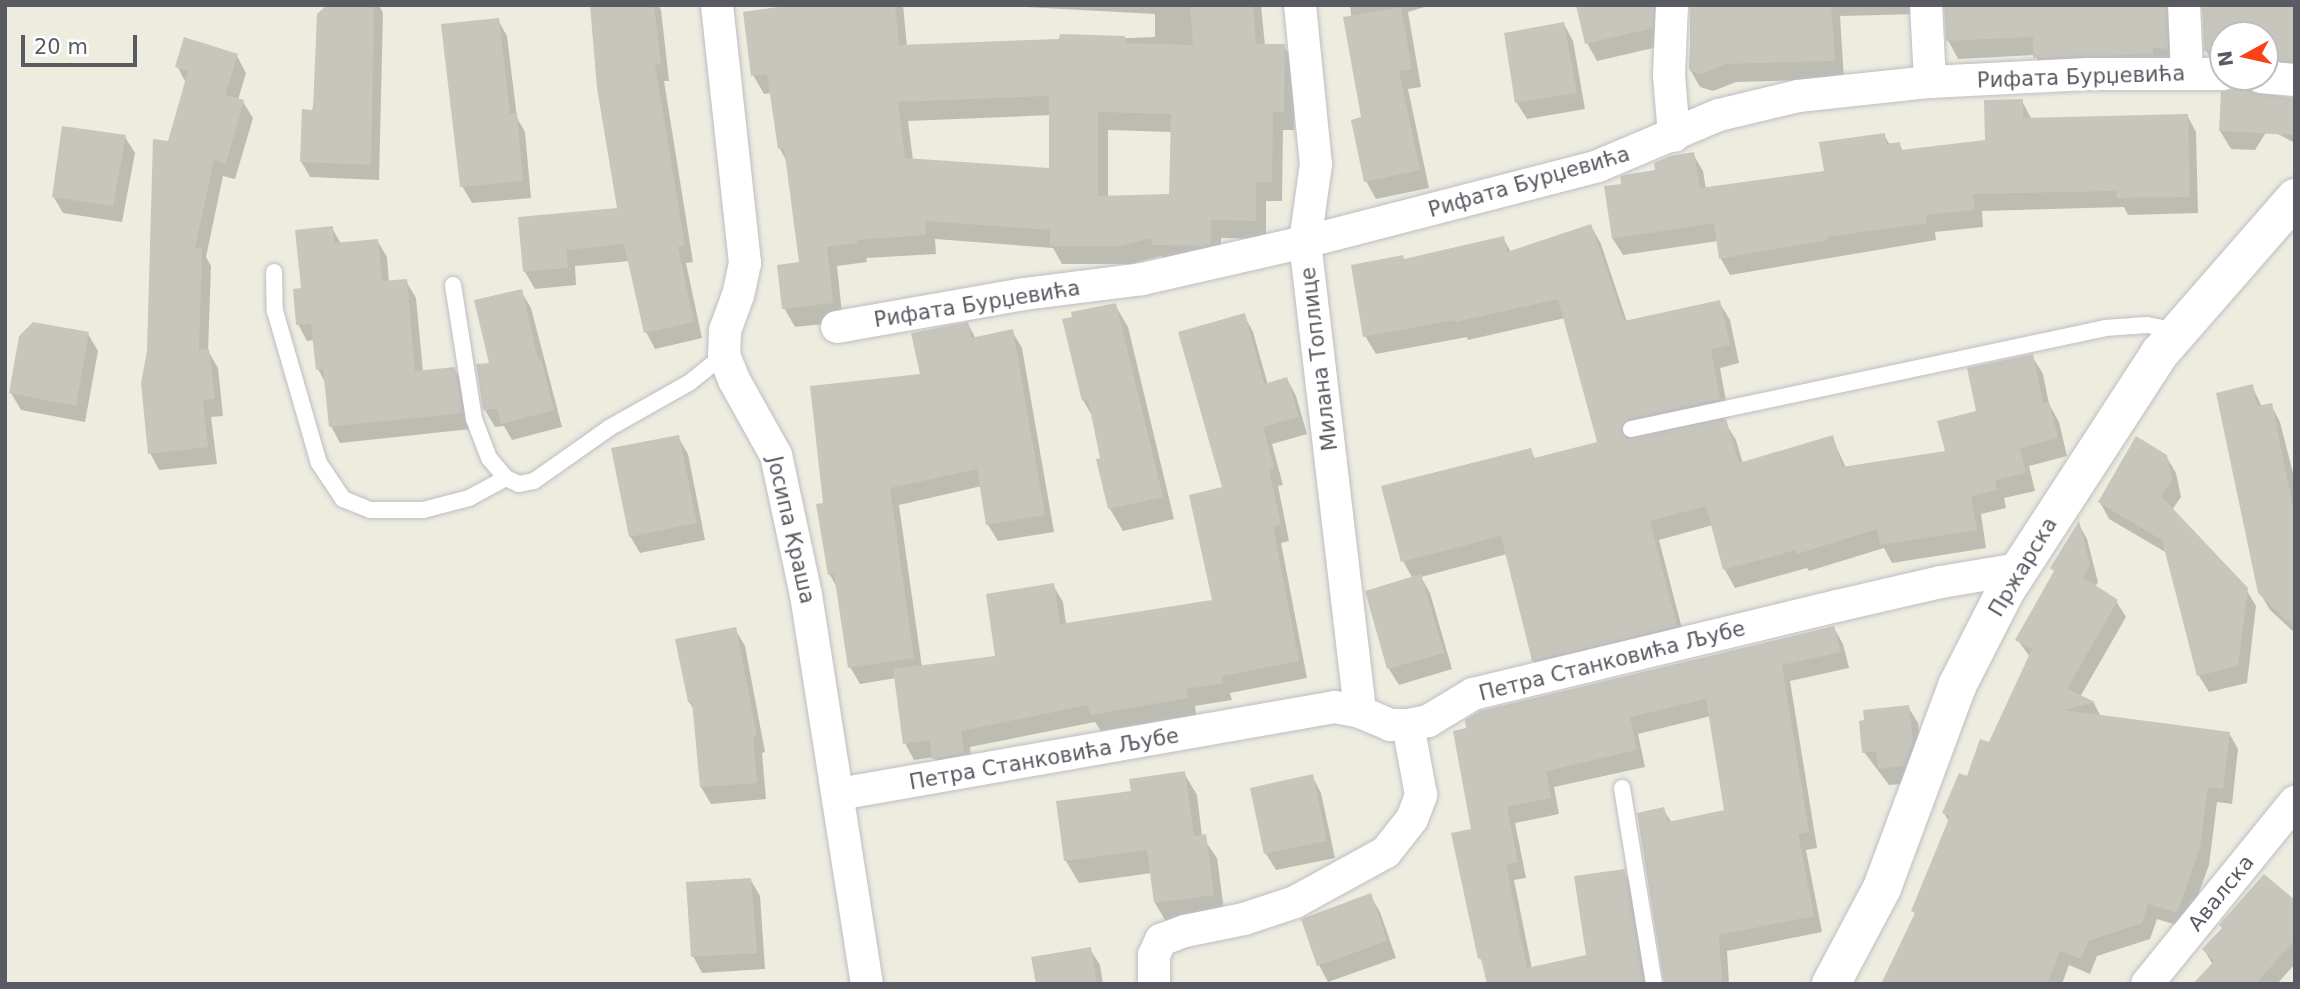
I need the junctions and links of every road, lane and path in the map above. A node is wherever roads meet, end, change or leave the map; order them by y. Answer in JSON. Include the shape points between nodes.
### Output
{"nodes":[{"id":1,"x":717,"y":5,"type":"edge"},
{"id":2,"x":1300,"y":5,"type":"edge"},
{"id":3,"x":1672,"y":5,"type":"edge"},
{"id":4,"x":1926,"y":5,"type":"edge"},
{"id":5,"x":2184,"y":5,"type":"edge"},
{"id":6,"x":2187,"y":72,"type":"junction"},
{"id":7,"x":2209,"y":73,"type":"edge"},
{"id":8,"x":1930,"y":82,"type":"junction"},
{"id":9,"x":1674,"y":136,"type":"junction"},
{"id":10,"x":2295,"y":198,"type":"edge"},
{"id":11,"x":1305,"y":243,"type":"junction"},
{"id":12,"x":274,"y":272,"type":"dead end"},
{"id":13,"x":453,"y":285,"type":"dead end"},
{"id":14,"x":837,"y":327,"type":"dead end"},
{"id":15,"x":2179,"y":332,"type":"junction"},
{"id":16,"x":724,"y":355,"type":"junction"},
{"id":17,"x":1631,"y":429,"type":"dead end"},
{"id":18,"x":506,"y":478,"type":"junction"},
{"id":19,"x":2019,"y":569,"type":"junction"},
{"id":20,"x":1360,"y":712,"type":"junction"},
{"id":21,"x":1408,"y":725,"type":"junction"},
{"id":22,"x":1622,"y":788,"type":"dead end"},
{"id":23,"x":839,"y":794,"type":"junction"},
{"id":24,"x":2295,"y":802,"type":"edge"},
{"id":25,"x":867,"y":984,"type":"edge"},
{"id":26,"x":1154,"y":984,"type":"edge"},
{"id":27,"x":1654,"y":984,"type":"edge"},
{"id":28,"x":1831,"y":984,"type":"edge"},
{"id":29,"x":2147,"y":984,"type":"edge"}],
"edges":[{"from":1,"to":16,"type":"street","via":[[745,263],[725,330]]},
{"from":2,"to":11,"type":"street","name":"Милана Топлице","via":[[1316,164]]},
{"from":3,"to":9,"type":"street","via":[[1668,75]]},
{"from":4,"to":8,"type":"street"},
{"from":5,"to":6,"type":"street"},
{"from":6,"to":7,"type":"street","name":"Рифата Бурџевића"},
{"from":6,"to":8,"type":"street","name":"Рифата Бурџевића"},
{"from":8,"to":9,"type":"street","name":"Рифата Бурџевића","via":[[1829,91],[1756,104]]},
{"from":9,"to":11,"type":"street","name":"Рифата Бурџевића","via":[[1598,166]]},
{"from":10,"to":15,"type":"main road","name":"Пржарска"},
{"from":11,"to":14,"type":"street","name":"Рифата Бурџевића","via":[[1142,279],[1024,293]]},
{"from":11,"to":20,"type":"street","name":"Милана Топлице"},
{"from":12,"to":18,"type":"lane","via":[[275,311],[319,463],[343,499],[370,510],[423,510],[470,498]]},
{"from":13,"to":18,"type":"lane","via":[[474,419],[489,458]]},
{"from":15,"to":17,"type":"lane","via":[[2147,325],[2105,328]]},
{"from":15,"to":19,"type":"main road","name":"Пржарска","via":[[2144,376]]},
{"from":16,"to":18,"type":"lane","via":[[690,383],[609,428],[534,481],[519,484]]},
{"from":16,"to":23,"type":"street","name":"Јосипа Краша","via":[[776,455],[806,595]]},
{"from":19,"to":21,"type":"street","name":"Петра Станковића Љубе","via":[[1941,582],[1473,694],[1428,720]]},
{"from":19,"to":28,"type":"main road","name":"Пржарска","via":[[1974,649],[1887,876]]},
{"from":20,"to":21,"type":"street","name":"Петра Станковића Љубе","via":[[1390,726]]},
{"from":20,"to":23,"type":"street","name":"Петра Станковића Љубе","via":[[1335,707]]},
{"from":21,"to":26,"type":"street","via":[[1421,795],[1412,819],[1387,852],[1295,902],[1161,940],[1154,955]]},
{"from":22,"to":27,"type":"lane"},
{"from":23,"to":25,"type":"street","name":"Јосипа Краша"},
{"from":24,"to":29,"type":"street","name":"Авалска"}]}
